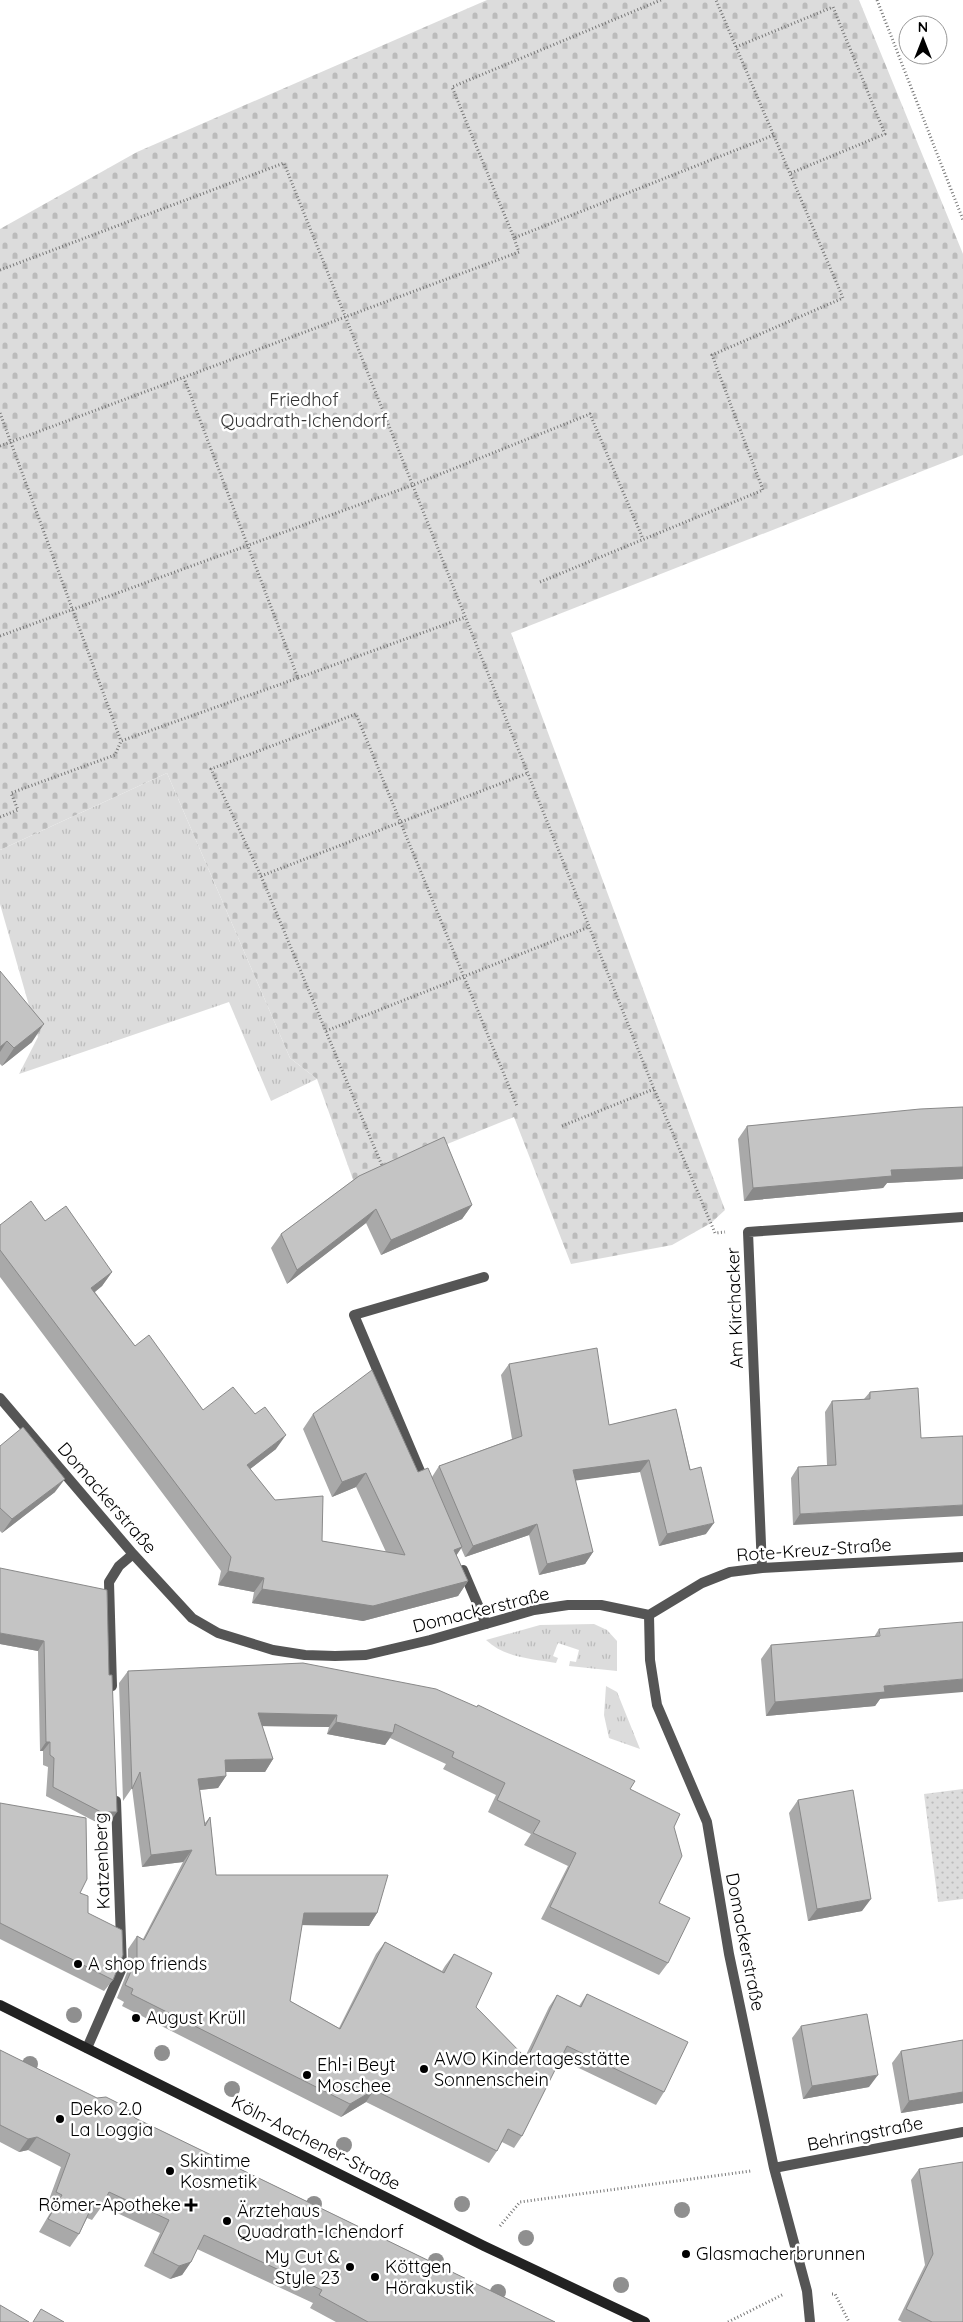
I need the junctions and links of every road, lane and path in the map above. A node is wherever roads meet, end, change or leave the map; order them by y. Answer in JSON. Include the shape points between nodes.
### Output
{"nodes":[{"id":1,"x":661,"y":0,"type":"edge"},
{"id":2,"x":716,"y":0,"type":"edge"},
{"id":3,"x":876,"y":0,"type":"edge"},
{"id":4,"x":736,"y":47,"type":"junction"},
{"id":5,"x":774,"y":135,"type":"junction"},
{"id":6,"x":791,"y":174,"type":"junction"},
{"id":7,"x":963,"y":220,"type":"edge"},
{"id":8,"x":514,"y":238,"type":"junction"},
{"id":9,"x":0,"y":270,"type":"edge"},
{"id":10,"x":346,"y":317,"type":"junction"},
{"id":11,"x":184,"y":378,"type":"junction"},
{"id":12,"x":0,"y":413,"type":"edge"},
{"id":13,"x":11,"y":442,"type":"junction"},
{"id":14,"x":0,"y":446,"type":"edge"},
{"id":15,"x":413,"y":485,"type":"junction"},
{"id":16,"x":644,"y":539,"type":"junction"},
{"id":17,"x":246,"y":544,"type":"junction"},
{"id":18,"x":540,"y":582,"type":"dead end"},
{"id":19,"x":71,"y":610,"type":"junction"},
{"id":20,"x":466,"y":617,"type":"junction"},
{"id":21,"x":0,"y":636,"type":"edge"},
{"id":22,"x":298,"y":678,"type":"junction"},
{"id":23,"x":121,"y":741,"type":"junction"},
{"id":24,"x":528,"y":772,"type":"junction"},
{"id":25,"x":0,"y":817,"type":"edge"},
{"id":26,"x":401,"y":822,"type":"junction"},
{"id":27,"x":261,"y":876,"type":"junction"},
{"id":28,"x":589,"y":926,"type":"junction"},
{"id":29,"x":465,"y":976,"type":"junction"},
{"id":30,"x":326,"y":1031,"type":"junction"},
{"id":31,"x":654,"y":1089,"type":"junction"},
{"id":32,"x":517,"y":1106,"type":"dead end"},
{"id":33,"x":562,"y":1126,"type":"dead end"},
{"id":34,"x":385,"y":1173,"type":"edge"},
{"id":35,"x":963,"y":1217,"type":"edge"},
{"id":36,"x":748,"y":1232,"type":"junction"},
{"id":37,"x":484,"y":1277,"type":"dead end"},
{"id":38,"x":0,"y":1398,"type":"edge"},
{"id":39,"x":432,"y":1497,"type":"edge"},
{"id":40,"x":133,"y":1554,"type":"junction"},
{"id":41,"x":963,"y":1558,"type":"edge"},
{"id":42,"x":458,"y":1560,"type":"edge"},
{"id":43,"x":762,"y":1568,"type":"junction"},
{"id":44,"x":649,"y":1615,"type":"junction"},
{"id":45,"x":486,"y":1624,"type":"junction"},
{"id":46,"x":112,"y":1696,"type":"edge"},
{"id":47,"x":115,"y":1792,"type":"edge"},
{"id":48,"x":0,"y":2005,"type":"edge"},
{"id":49,"x":87,"y":2048,"type":"junction"},
{"id":50,"x":963,"y":2132,"type":"edge"},
{"id":51,"x":774,"y":2168,"type":"junction"},
{"id":52,"x":484,"y":2246,"type":"junction"},
{"id":53,"x":645,"y":2322,"type":"edge"},
{"id":54,"x":810,"y":2322,"type":"edge"}],
"edges":[{"from":1,"to":8,"type":"path","via":[[452,87]]},
{"from":2,"to":4,"type":"path"},
{"from":3,"to":7,"type":"path"},
{"from":4,"to":5,"type":"path"},
{"from":4,"to":6,"type":"path","via":[[833,7],[885,134]]},
{"from":5,"to":6,"type":"path"},
{"from":5,"to":8,"type":"path"},
{"from":6,"to":16,"type":"path","via":[[843,298],[712,355],[762,490]]},
{"from":8,"to":10,"type":"path","via":[[519,252]]},
{"from":9,"to":10,"type":"path","via":[[284,163]]},
{"from":10,"to":11,"type":"path"},
{"from":10,"to":15,"type":"path"},
{"from":11,"to":13,"type":"path"},
{"from":11,"to":17,"type":"path"},
{"from":12,"to":13,"type":"path"},
{"from":13,"to":14,"type":"path"},
{"from":13,"to":19,"type":"path"},
{"from":15,"to":16,"type":"path","via":[[590,414]]},
{"from":15,"to":17,"type":"path"},
{"from":15,"to":20,"type":"path"},
{"from":16,"to":18,"type":"path"},
{"from":17,"to":19,"type":"path"},
{"from":17,"to":22,"type":"path"},
{"from":19,"to":21,"type":"path"},
{"from":19,"to":23,"type":"path"},
{"from":20,"to":22,"type":"path"},
{"from":20,"to":24,"type":"path"},
{"from":22,"to":23,"type":"path"},
{"from":23,"to":25,"type":"path","via":[[115,755],[12,793],[18,810]]},
{"from":24,"to":26,"type":"path"},
{"from":24,"to":28,"type":"path"},
{"from":26,"to":27,"type":"path"},
{"from":26,"to":27,"type":"path","via":[[356,714],[211,769]]},
{"from":26,"to":29,"type":"path"},
{"from":27,"to":30,"type":"path"},
{"from":28,"to":29,"type":"path"},
{"from":28,"to":31,"type":"path"},
{"from":29,"to":30,"type":"path"},
{"from":29,"to":32,"type":"path"},
{"from":30,"to":34,"type":"path"},
{"from":31,"to":33,"type":"path"},
{"from":31,"to":36,"type":"path","via":[[715,1233]]},
{"from":35,"to":36,"type":"street","name":"Am Kirchacker"},
{"from":36,"to":43,"type":"street","name":"Am Kirchacker"},
{"from":37,"to":39,"type":"street","via":[[354,1315]]},
{"from":38,"to":40,"type":"street","name":"Domackerstraße"},
{"from":40,"to":45,"type":"street","name":"Domackerstraße","via":[[192,1618],[218,1633],[273,1650],[305,1655],[366,1655]]},
{"from":40,"to":46,"type":"street","via":[[119,1566],[109,1582]]},
{"from":41,"to":43,"type":"street","name":"Rote-Kreuz-Straße"},
{"from":42,"to":45,"type":"street"},
{"from":43,"to":44,"type":"street","name":"Rote-Kreuz-Straße","via":[[730,1572],[702,1583]]},
{"from":44,"to":45,"type":"street","name":"Domackerstraße","via":[[601,1605],[568,1605],[534,1610]]},
{"from":44,"to":51,"type":"street","name":"Domackerstraße","via":[[650,1660],[657,1705],[707,1822],[729,1954]]},
{"from":47,"to":49,"type":"street","name":"Katzenberg","via":[[122,1968]]},
{"from":48,"to":49,"type":"main road","name":"Köln-Aachener-Straße"},
{"from":49,"to":52,"type":"main road","name":"Köln-Aachener-Straße"},
{"from":50,"to":51,"type":"street","name":"Behringstraße"},
{"from":51,"to":52,"type":"path","via":[[520,2202]]},
{"from":51,"to":54,"type":"street","name":"Domackerstraße","via":[[807,2291]]},
{"from":52,"to":53,"type":"main road","name":"Köln-Aachener-Straße"}]}
